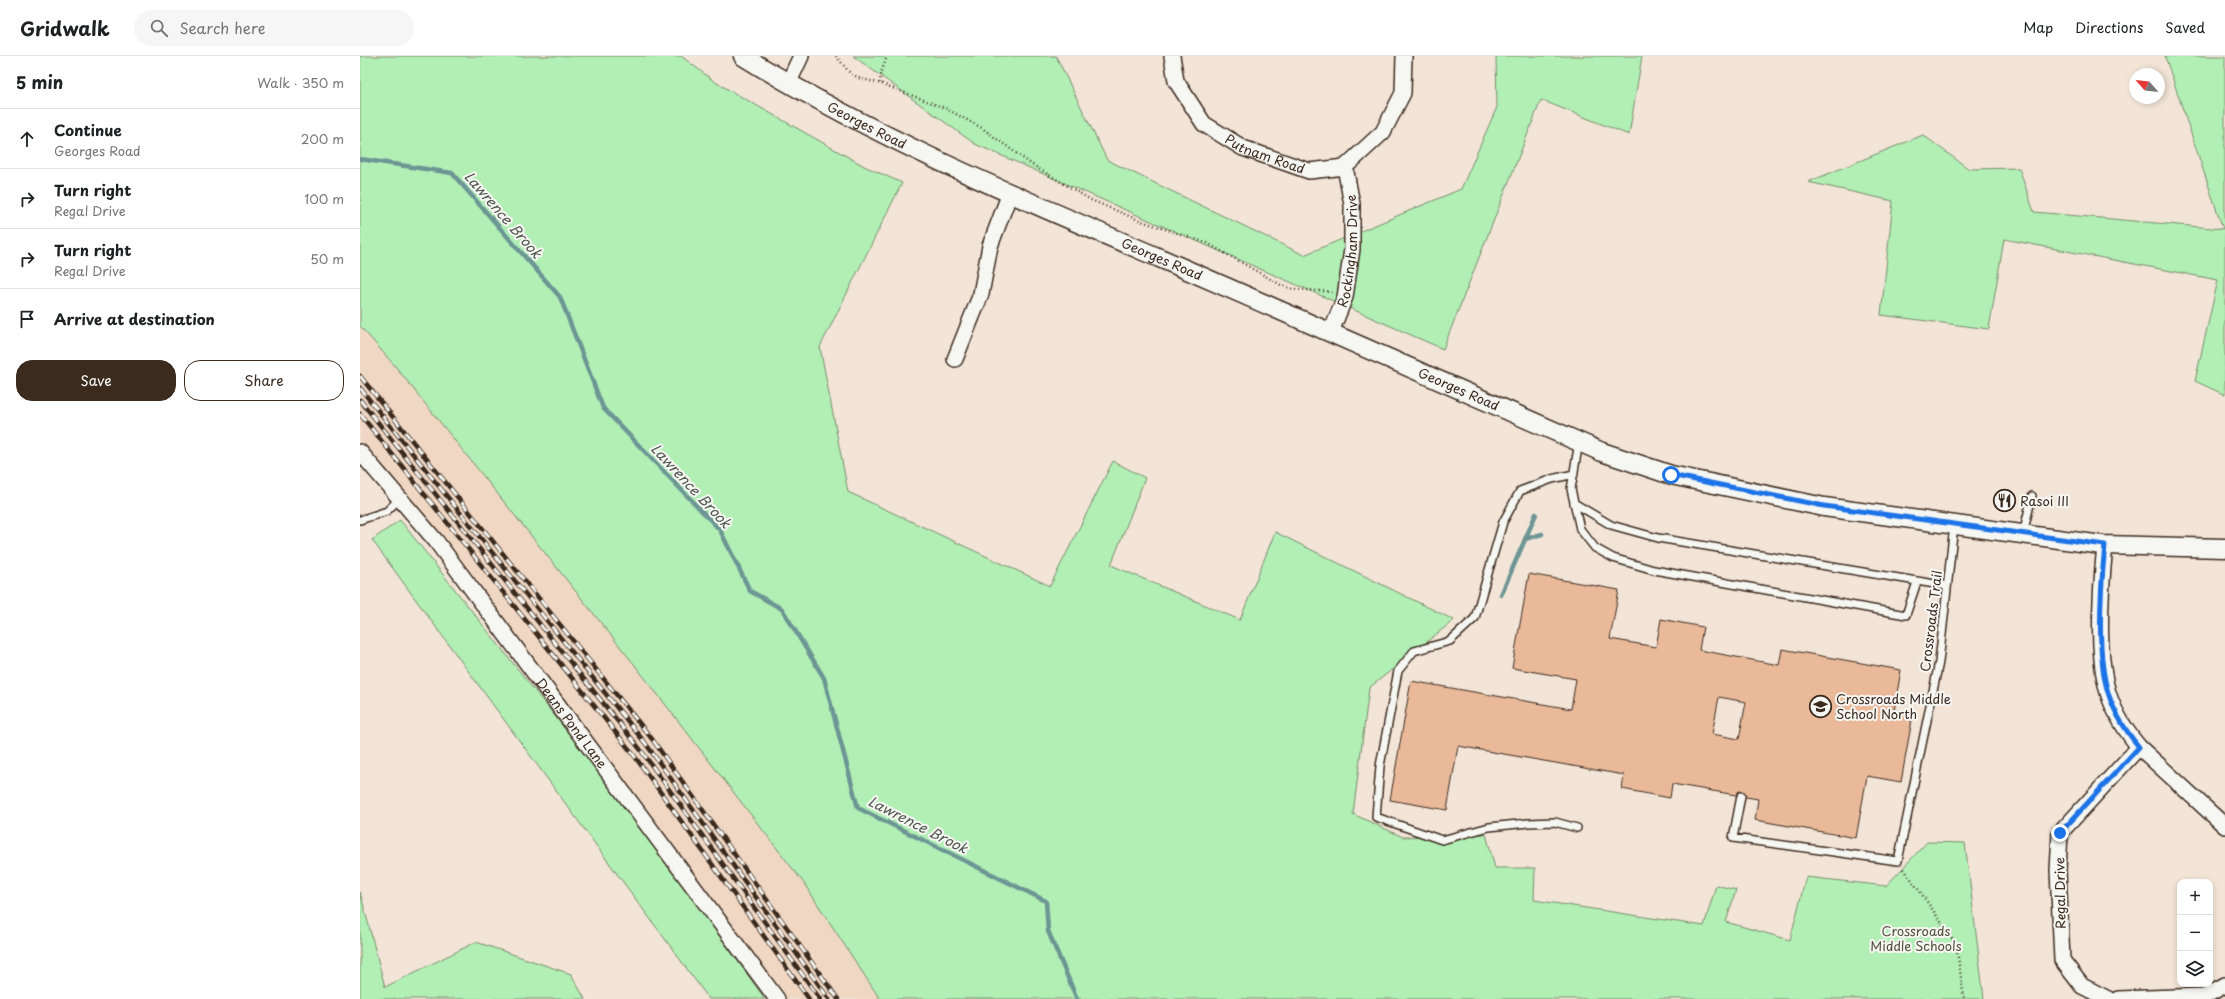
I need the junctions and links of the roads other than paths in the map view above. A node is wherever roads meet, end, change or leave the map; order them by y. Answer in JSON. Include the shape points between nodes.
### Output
{"nodes":[{"id":1,"x":743,"y":56,"type":"edge"},
{"id":2,"x":801,"y":56,"type":"edge"},
{"id":3,"x":1172,"y":56,"type":"edge"},
{"id":4,"x":1404,"y":56,"type":"edge"},
{"id":5,"x":788,"y":84,"type":"junction"},
{"id":6,"x":1345,"y":167,"type":"junction"},
{"id":7,"x":1010,"y":193,"type":"junction"},
{"id":8,"x":1331,"y":332,"type":"junction"},
{"id":9,"x":955,"y":359,"type":"dead end"},
{"id":10,"x":1580,"y":442,"type":"junction"},
{"id":11,"x":360,"y":452,"type":"edge"},
{"id":12,"x":1574,"y":474,"type":"junction"},
{"id":13,"x":2032,"y":496,"type":"dead end"},
{"id":14,"x":400,"y":498,"type":"junction"},
{"id":15,"x":1574,"y":503,"type":"junction"},
{"id":16,"x":360,"y":520,"type":"edge"},
{"id":17,"x":1954,"y":525,"type":"junction"},
{"id":18,"x":2023,"y":534,"type":"junction"},
{"id":19,"x":2105,"y":545,"type":"junction"},
{"id":20,"x":2225,"y":548,"type":"edge"},
{"id":21,"x":1917,"y":582,"type":"junction"},
{"id":22,"x":1947,"y":586,"type":"junction"},
{"id":23,"x":2139,"y":747,"type":"junction"},
{"id":24,"x":1742,"y":796,"type":"dead end"},
{"id":25,"x":2225,"y":826,"type":"edge"},
{"id":26,"x":1577,"y":828,"type":"dead end"},
{"id":27,"x":2225,"y":985,"type":"edge"},
{"id":28,"x":777,"y":999,"type":"edge"},
{"id":29,"x":2108,"y":999,"type":"edge"},
{"id":30,"x":2118,"y":999,"type":"edge"}],
"edges":[{"from":1,"to":5,"type":"street","name":"Georges Road"},
{"from":2,"to":5,"type":"street"},
{"from":3,"to":6,"type":"street","name":"Putnam Road","via":[[1176,81],[1204,124],[1243,148],[1309,171]]},
{"from":4,"to":6,"type":"street","via":[[1403,93],[1383,132]]},
{"from":5,"to":7,"type":"street","name":"Georges Road","via":[[887,136]]},
{"from":6,"to":8,"type":"street","name":"Rockingham Drive","via":[[1352,204],[1352,249],[1345,297]]},
{"from":7,"to":8,"type":"street","name":"Georges Road"},
{"from":7,"to":9,"type":"street","via":[[990,246],[981,294]]},
{"from":8,"to":10,"type":"street","name":"Georges Road"},
{"from":10,"to":12,"type":"lane"},
{"from":10,"to":17,"type":"street","name":"Georges Road","via":[[1671,475],[1824,506]]},
{"from":11,"to":14,"type":"street","name":"Deans Pond Lane"},
{"from":12,"to":15,"type":"lane","via":[[1571,489]]},
{"from":12,"to":26,"type":"lane","via":[[1520,491],[1503,522],[1475,618],[1450,641],[1414,651],[1398,671],[1380,766],[1376,817],[1442,840],[1489,827],[1528,823],[1555,822]]},
{"from":13,"to":18,"type":"lane"},
{"from":14,"to":16,"type":"lane","via":[[387,511]]},
{"from":14,"to":28,"type":"street","name":"Deans Pond Lane","via":[[601,761]]},
{"from":15,"to":21,"type":"lane","via":[[1611,525],[1658,538]]},
{"from":15,"to":21,"type":"lane","via":[[1580,529],[1595,548],[1613,558],[1654,570],[1906,615]]},
{"from":17,"to":18,"type":"street","name":"Georges Road"},
{"from":17,"to":22,"type":"lane","name":"Crossroads Trail"},
{"from":18,"to":19,"type":"street","name":"Georges Road"},
{"from":19,"to":20,"type":"street","name":"Georges Road"},
{"from":19,"to":23,"type":"street","via":[[2102,652],[2106,686],[2130,735]]},
{"from":21,"to":22,"type":"lane"},
{"from":22,"to":24,"type":"lane","name":"Crossroads Trail","via":[[1939,662],[1898,861],[1733,838]]},
{"from":23,"to":25,"type":"street"},
{"from":23,"to":29,"type":"street","name":"Regal Drive","via":[[2060,833],[2058,870],[2062,960],[2082,986]]},
{"from":27,"to":30,"type":"street","via":[[2205,996]]}]}
